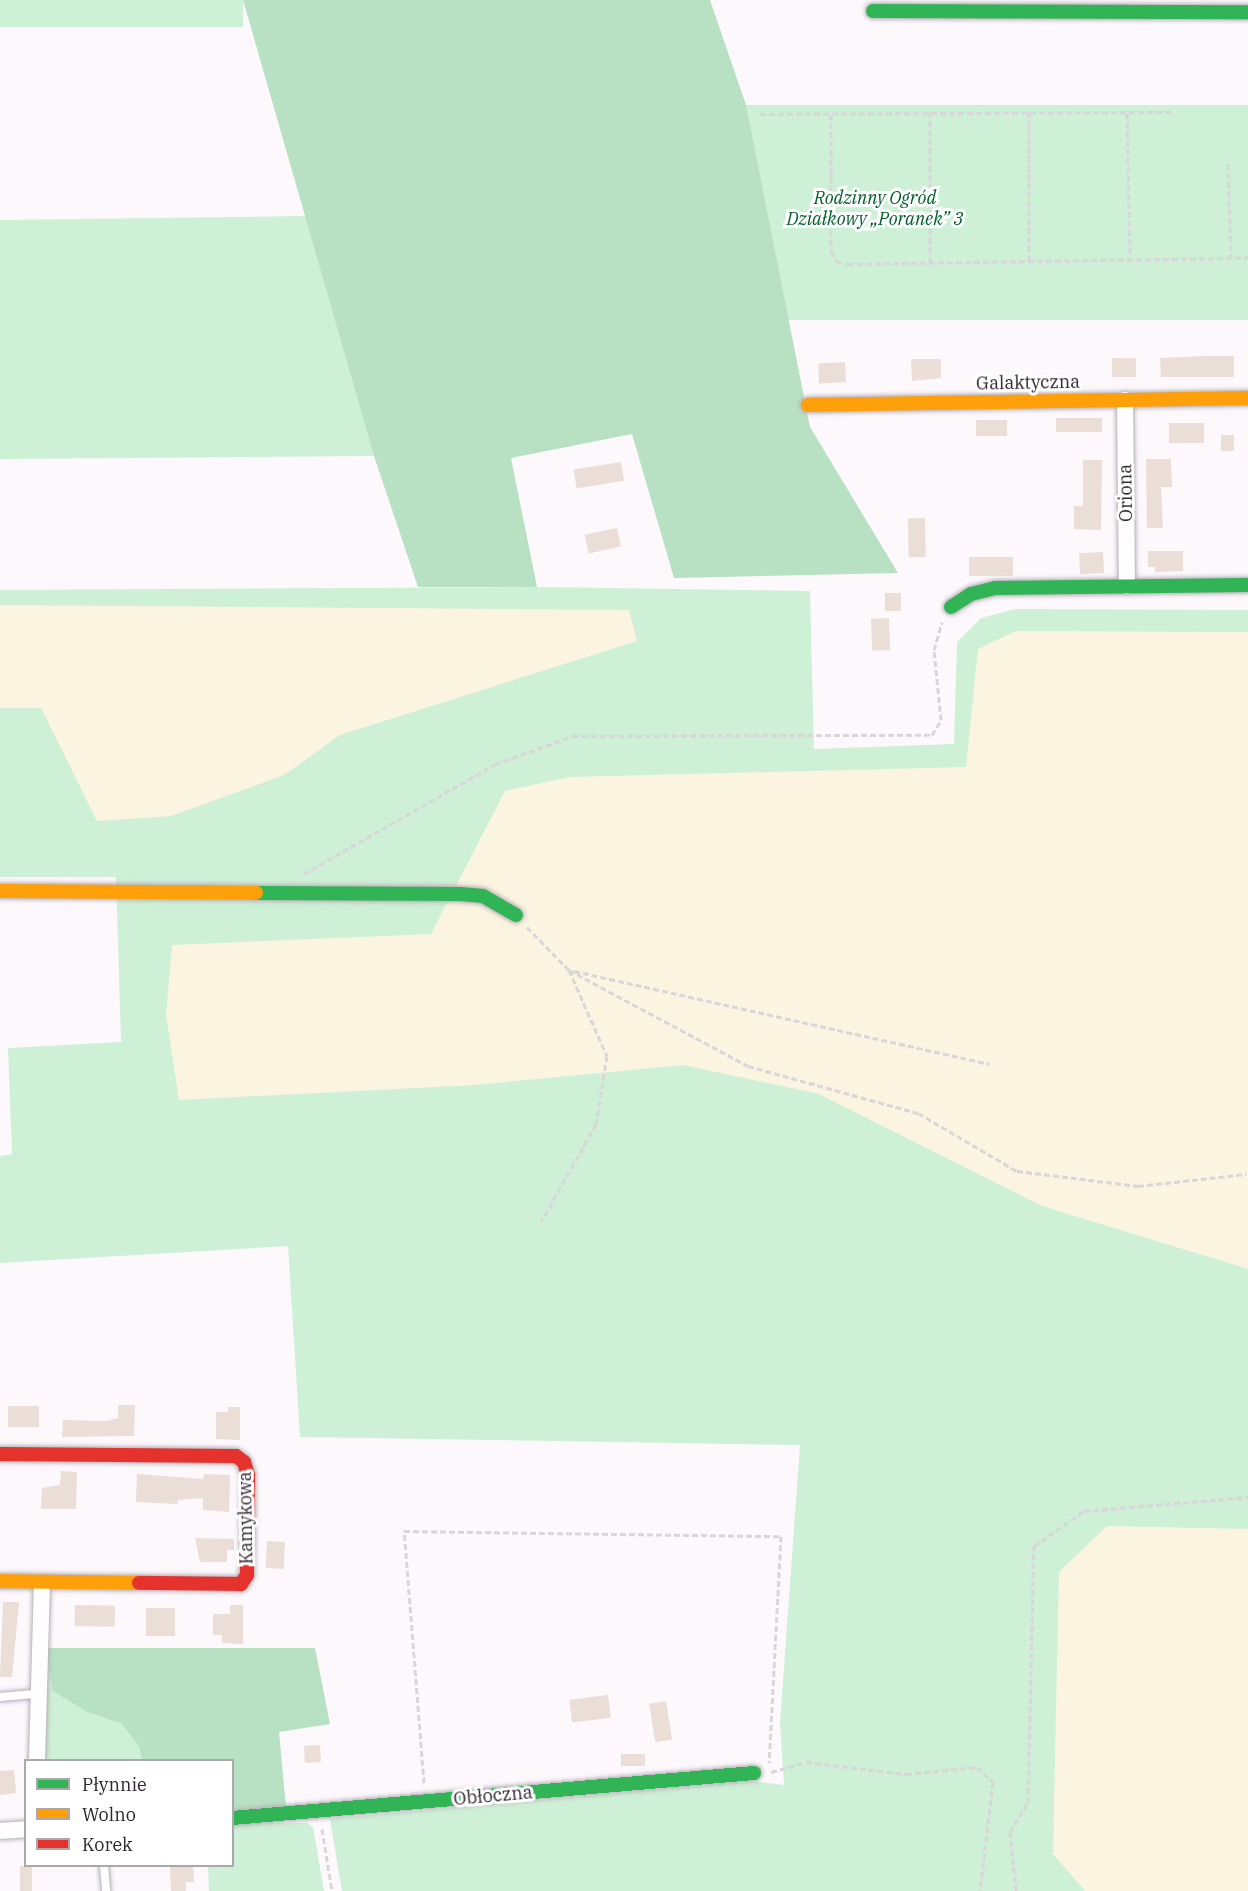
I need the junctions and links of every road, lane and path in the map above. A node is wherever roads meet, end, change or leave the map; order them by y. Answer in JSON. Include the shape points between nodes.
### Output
{"nodes":[{"id":1,"x":873,"y":10,"type":"dead end"},
{"id":2,"x":1248,"y":12,"type":"edge"},
{"id":3,"x":930,"y":112,"type":"junction"},
{"id":4,"x":1029,"y":112,"type":"junction"},
{"id":5,"x":1127,"y":112,"type":"junction"},
{"id":6,"x":1174,"y":112,"type":"dead end"},
{"id":7,"x":760,"y":114,"type":"dead end"},
{"id":8,"x":831,"y":114,"type":"junction"},
{"id":9,"x":1228,"y":164,"type":"dead end"},
{"id":10,"x":1231,"y":258,"type":"junction"},
{"id":11,"x":1248,"y":258,"type":"edge"},
{"id":12,"x":1130,"y":260,"type":"junction"},
{"id":13,"x":1029,"y":261,"type":"junction"},
{"id":14,"x":930,"y":262,"type":"junction"},
{"id":15,"x":1248,"y":398,"type":"edge"},
{"id":16,"x":1125,"y":400,"type":"junction"},
{"id":17,"x":808,"y":405,"type":"dead end"},
{"id":18,"x":1248,"y":585,"type":"edge"},
{"id":19,"x":1127,"y":586,"type":"junction"},
{"id":20,"x":947,"y":612,"type":"joint"},
{"id":21,"x":0,"y":891,"type":"edge"},
{"id":22,"x":274,"y":892,"type":"junction"},
{"id":23,"x":516,"y":915,"type":"joint"},
{"id":24,"x":569,"y":970,"type":"junction"},
{"id":25,"x":990,"y":1064,"type":"dead end"},
{"id":26,"x":1246,"y":1174,"type":"dead end"},
{"id":27,"x":541,"y":1222,"type":"dead end"},
{"id":28,"x":0,"y":1454,"type":"edge"},
{"id":29,"x":1248,"y":1497,"type":"edge"},
{"id":30,"x":0,"y":1581,"type":"edge"},
{"id":31,"x":42,"y":1584,"type":"junction"},
{"id":32,"x":37,"y":1694,"type":"junction"},
{"id":33,"x":0,"y":1697,"type":"edge"},
{"id":34,"x":37,"y":1759,"type":"edge"},
{"id":35,"x":754,"y":1773,"type":"joint"},
{"id":36,"x":768,"y":1773,"type":"junction"},
{"id":37,"x":426,"y":1802,"type":"junction"},
{"id":38,"x":318,"y":1813,"type":"junction"},
{"id":39,"x":234,"y":1818,"type":"edge"},
{"id":40,"x":24,"y":1829,"type":"edge"},
{"id":41,"x":0,"y":1831,"type":"edge"},
{"id":42,"x":104,"y":1867,"type":"edge"},
{"id":43,"x":106,"y":1891,"type":"edge"},
{"id":44,"x":332,"y":1891,"type":"edge"},
{"id":45,"x":980,"y":1891,"type":"edge"},
{"id":46,"x":1016,"y":1891,"type":"edge"}],
"edges":[{"from":1,"to":2,"type":"street"},
{"from":3,"to":4,"type":"path"},
{"from":3,"to":8,"type":"path"},
{"from":3,"to":14,"type":"path"},
{"from":4,"to":5,"type":"path"},
{"from":4,"to":13,"type":"path"},
{"from":5,"to":6,"type":"path"},
{"from":5,"to":12,"type":"path"},
{"from":7,"to":8,"type":"path"},
{"from":8,"to":14,"type":"path","via":[[831,251],[836,261]]},
{"from":9,"to":10,"type":"path"},
{"from":10,"to":11,"type":"path"},
{"from":10,"to":12,"type":"path"},
{"from":12,"to":13,"type":"path"},
{"from":13,"to":14,"type":"path"},
{"from":15,"to":16,"type":"street","name":"Galaktyczna"},
{"from":16,"to":17,"type":"street","name":"Galaktyczna"},
{"from":16,"to":19,"type":"street","name":"Oriona"},
{"from":18,"to":19,"type":"street"},
{"from":19,"to":20,"type":"street","via":[[994,588],[971,594]]},
{"from":20,"to":22,"type":"path","via":[[934,650],[941,720],[932,735],[573,736],[495,764]]},
{"from":21,"to":22,"type":"street"},
{"from":22,"to":23,"type":"street","via":[[483,896]]},
{"from":23,"to":24,"type":"path"},
{"from":24,"to":25,"type":"path"},
{"from":24,"to":26,"type":"path","via":[[748,1066],[918,1113],[1017,1171],[1138,1186]]},
{"from":24,"to":27,"type":"path","via":[[607,1056],[596,1124]]},
{"from":28,"to":31,"type":"street","name":"Kamykowa","via":[[236,1456],[244,1462],[247,1575],[241,1584]]},
{"from":29,"to":46,"type":"path","via":[[1084,1511],[1034,1546],[1028,1802],[1010,1832]]},
{"from":30,"to":31,"type":"street","name":"Kamykowa"},
{"from":31,"to":32,"type":"street"},
{"from":32,"to":33,"type":"lane"},
{"from":32,"to":34,"type":"street"},
{"from":35,"to":36,"type":"path"},
{"from":35,"to":37,"type":"street","name":"Obłoczna"},
{"from":36,"to":37,"type":"path","via":[[781,1536],[404,1531]]},
{"from":36,"to":45,"type":"path","via":[[806,1762],[906,1774],[977,1767],[993,1782]]},
{"from":37,"to":38,"type":"street","name":"Obłoczna"},
{"from":38,"to":39,"type":"street","name":"Obłoczna"},
{"from":38,"to":44,"type":"path"},
{"from":40,"to":41,"type":"street"},
{"from":42,"to":43,"type":"lane"}]}
